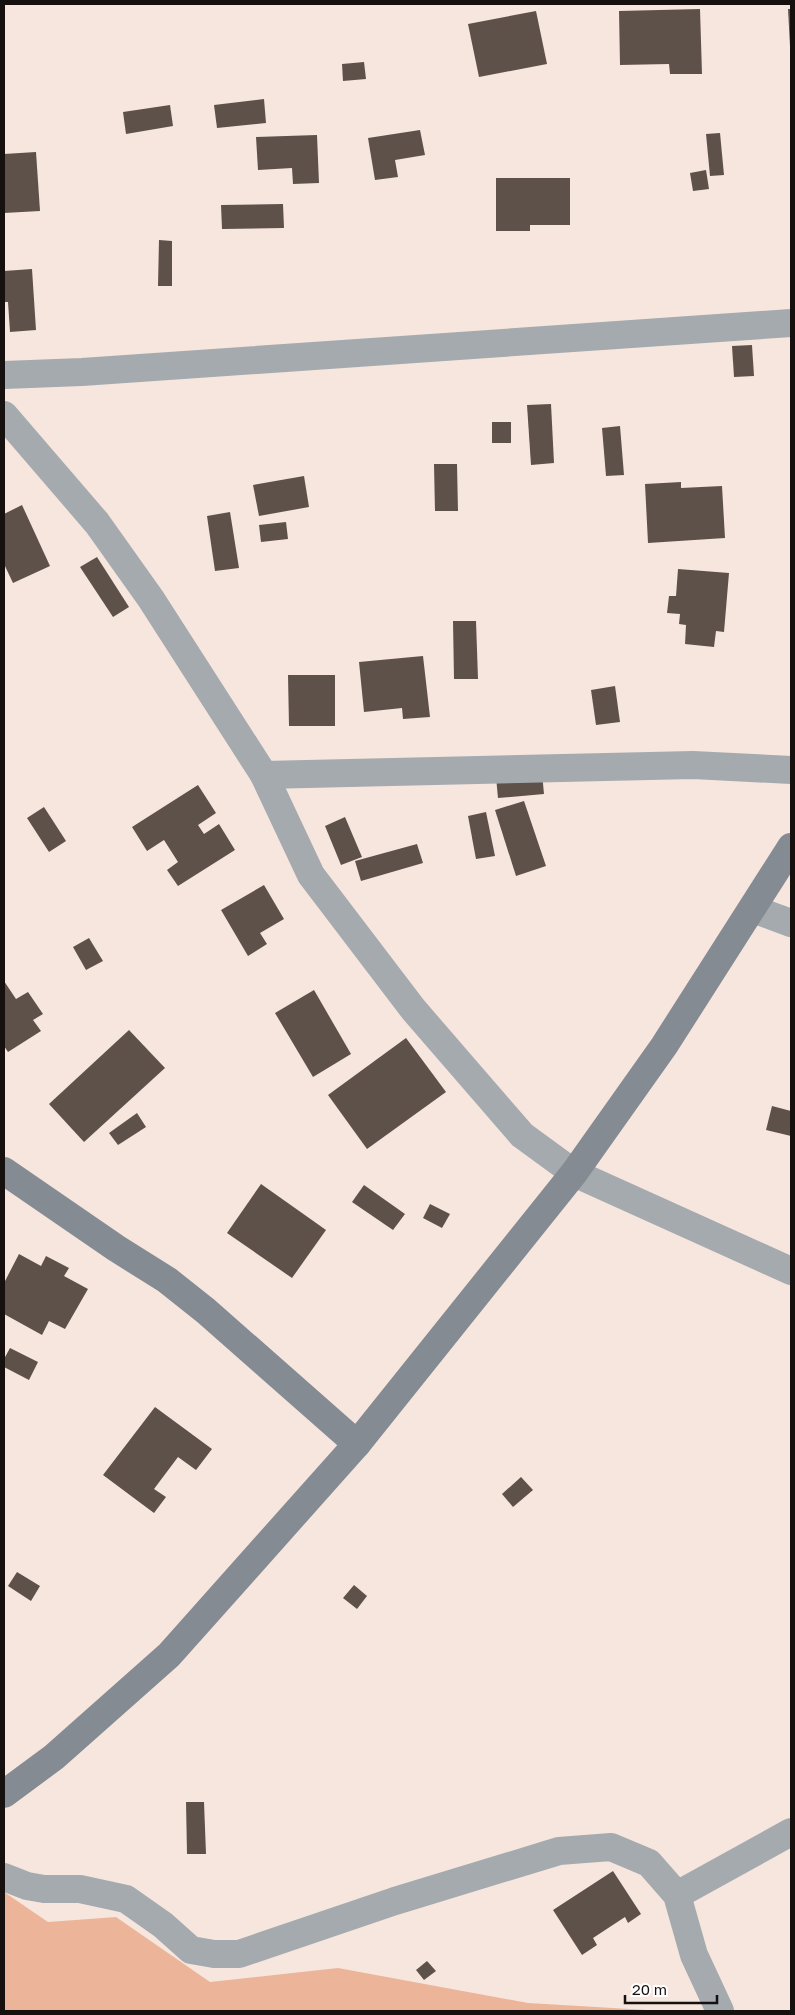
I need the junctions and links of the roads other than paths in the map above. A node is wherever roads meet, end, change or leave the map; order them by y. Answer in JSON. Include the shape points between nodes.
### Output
{"nodes":[{"id":1,"x":791,"y":323,"type":"edge"},
{"id":2,"x":4,"y":375,"type":"edge"},
{"id":3,"x":4,"y":415,"type":"edge"},
{"id":4,"x":791,"y":770,"type":"edge"},
{"id":5,"x":264,"y":775,"type":"junction"},
{"id":6,"x":791,"y":847,"type":"edge"},
{"id":7,"x":753,"y":909,"type":"junction"},
{"id":8,"x":791,"y":923,"type":"edge"},
{"id":9,"x":4,"y":1170,"type":"edge"},
{"id":10,"x":574,"y":1174,"type":"junction"},
{"id":11,"x":791,"y":1272,"type":"edge"},
{"id":12,"x":357,"y":1444,"type":"junction"},
{"id":13,"x":4,"y":1794,"type":"edge"},
{"id":14,"x":791,"y":1832,"type":"edge"},
{"id":15,"x":4,"y":1877,"type":"edge"},
{"id":16,"x":676,"y":1895,"type":"junction"},
{"id":17,"x":720,"y":2011,"type":"edge"}],
"edges":[{"from":1,"to":2,"type":"street"},
{"from":3,"to":5,"type":"street","via":[[97,523],[151,599]]},
{"from":4,"to":5,"type":"street","via":[[693,765]]},
{"from":5,"to":10,"type":"street","via":[[311,875],[413,1008],[522,1135]]},
{"from":6,"to":7,"type":"main road"},
{"from":7,"to":8,"type":"street"},
{"from":7,"to":10,"type":"main road","via":[[664,1046]]},
{"from":9,"to":12,"type":"main road","via":[[167,1280]]},
{"from":10,"to":11,"type":"street"},
{"from":10,"to":12,"type":"main road"},
{"from":12,"to":13,"type":"main road","via":[[168,1655],[54,1757]]},
{"from":14,"to":16,"type":"street"},
{"from":15,"to":16,"type":"street","via":[[27,1886],[80,1889],[126,1899],[191,1950],[214,1954],[239,1954],[395,1901],[559,1851],[611,1846],[649,1863]]},
{"from":16,"to":17,"type":"street","via":[[694,1955]]}]}
